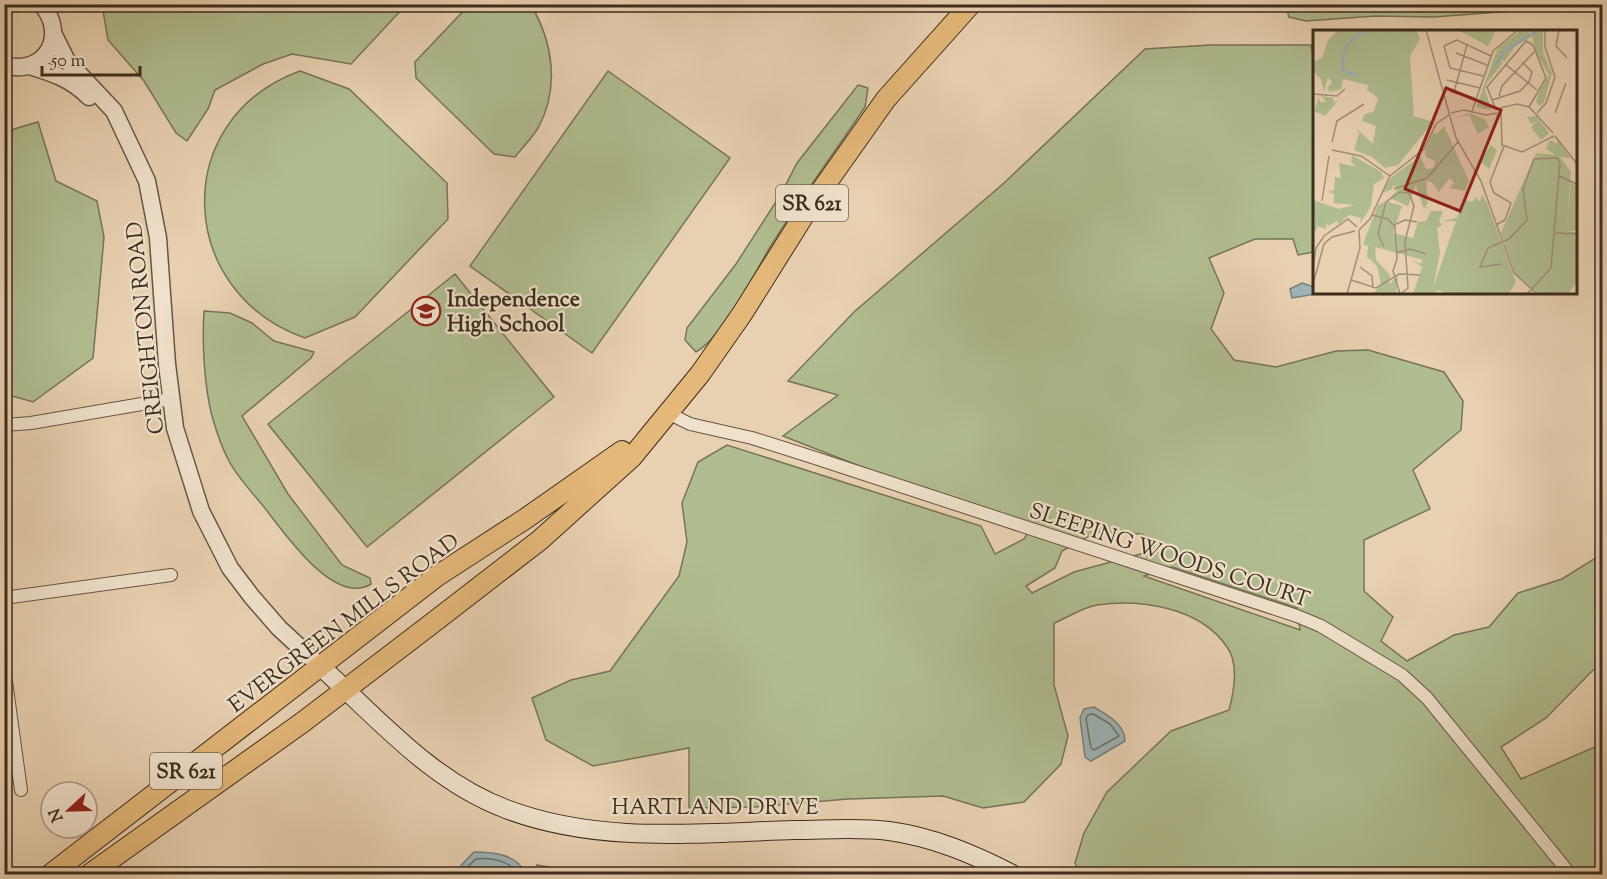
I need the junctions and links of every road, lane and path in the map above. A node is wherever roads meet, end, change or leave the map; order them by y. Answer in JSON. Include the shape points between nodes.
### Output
{"nodes":[{"id":1,"x":41,"y":4,"type":"edge"},
{"id":2,"x":971,"y":4,"type":"edge"},
{"id":3,"x":53,"y":20,"type":"edge"},
{"id":4,"x":13,"y":68,"type":"edge"},
{"id":5,"x":120,"y":126,"type":"junction"},
{"id":6,"x":171,"y":399,"type":"junction"},
{"id":7,"x":668,"y":413,"type":"junction"},
{"id":8,"x":4,"y":425,"type":"edge"},
{"id":9,"x":573,"y":486,"type":"junction"},
{"id":10,"x":171,"y":575,"type":"dead end"},
{"id":11,"x":4,"y":598,"type":"edge"},
{"id":12,"x":320,"y":666,"type":"junction"},
{"id":13,"x":4,"y":667,"type":"edge"},
{"id":14,"x":345,"y":689,"type":"junction"},
{"id":15,"x":10,"y":747,"type":"edge"},
{"id":16,"x":21,"y":790,"type":"dead end"},
{"id":17,"x":51,"y":874,"type":"edge"},
{"id":18,"x":90,"y":874,"type":"edge"},
{"id":19,"x":1012,"y":874,"type":"edge"},
{"id":20,"x":1570,"y":874,"type":"edge"}],
"edges":[{"from":1,"to":3,"type":"street","name":"CREIGHTON ROAD"},
{"from":2,"to":7,"type":"main road","name":"EVERGREEN MILLS ROAD","number":"SR 621","via":[[886,99],[806,212],[742,314]]},
{"from":3,"to":4,"type":"street","name":"CREIGHTON ROAD","via":[[46,54]]},
{"from":3,"to":5,"type":"street","name":"CREIGHTON ROAD","via":[[67,61],[114,111]]},
{"from":4,"to":5,"type":"street","name":"CREIGHTON ROAD","via":[[57,74],[76,85]]},
{"from":5,"to":6,"type":"street","name":"CREIGHTON ROAD","via":[[140,164],[154,208]]},
{"from":6,"to":8,"type":"street"},
{"from":6,"to":12,"type":"street","name":"CREIGHTON ROAD","via":[[191,485],[230,568],[279,628]]},
{"from":7,"to":9,"type":"main road","name":"EVERGREEN MILLS ROAD","number":"SR 621"},
{"from":7,"to":14,"type":"main road","name":"EVERGREEN MILLS ROAD","number":"SR 621","via":[[632,457],[540,540]]},
{"from":7,"to":20,"type":"street","name":"SLEEPING WOODS COURT","via":[[690,424],[810,456],[1321,626],[1402,675],[1427,698]]},
{"from":9,"to":12,"type":"main road","name":"EVERGREEN MILLS ROAD","number":"SR 621","via":[[437,576]]},
{"from":9,"to":14,"type":"main road","via":[[523,540],[356,667],[347,678]]},
{"from":10,"to":11,"type":"street"},
{"from":12,"to":14,"type":"main road","name":"HARTLAND DRIVE"},
{"from":12,"to":17,"type":"main road","name":"EVERGREEN MILLS ROAD","number":"SR 621"},
{"from":13,"to":15,"type":"street"},
{"from":14,"to":18,"type":"main road","name":"EVERGREEN MILLS ROAD","number":"SR 621"},
{"from":14,"to":19,"type":"main road","name":"HARTLAND DRIVE","via":[[430,766],[463,788],[505,809],[544,821],[648,835],[888,831],[958,848]]},
{"from":15,"to":16,"type":"street"}]}
